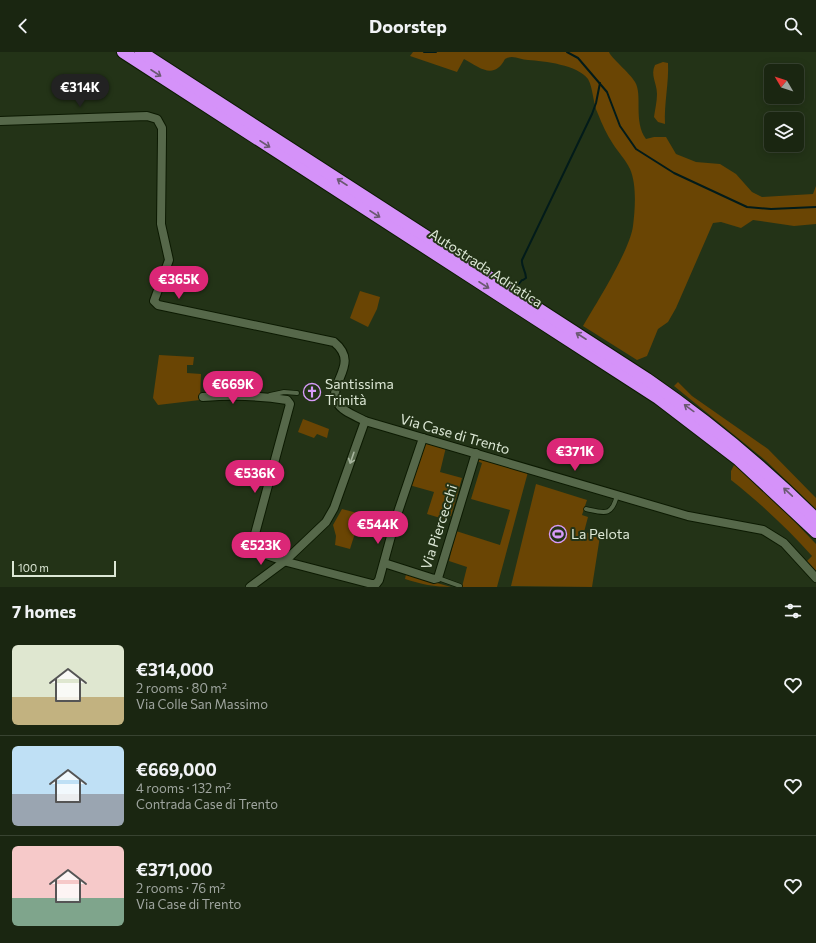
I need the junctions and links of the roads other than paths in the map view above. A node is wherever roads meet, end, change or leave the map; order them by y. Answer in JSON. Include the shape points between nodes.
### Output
{"nodes":[{"id":1,"x":124,"y":52,"type":"edge"},
{"id":2,"x":140,"y":52,"type":"edge"},
{"id":3,"x":0,"y":120,"type":"edge"},
{"id":4,"x":297,"y":393,"type":"dead end"},
{"id":5,"x":264,"y":396,"type":"junction"},
{"id":6,"x":203,"y":397,"type":"dead end"},
{"id":7,"x":365,"y":421,"type":"junction"},
{"id":8,"x":422,"y":438,"type":"junction"},
{"id":9,"x":476,"y":452,"type":"junction"},
{"id":10,"x":617,"y":495,"type":"junction"},
{"id":11,"x":586,"y":509,"type":"dead end"},
{"id":12,"x":816,"y":519,"type":"edge"},
{"id":13,"x":816,"y":532,"type":"edge"},
{"id":14,"x":284,"y":561,"type":"junction"},
{"id":15,"x":384,"y":564,"type":"junction"},
{"id":16,"x":438,"y":578,"type":"junction"},
{"id":17,"x":816,"y":578,"type":"edge"},
{"id":18,"x":460,"y":586,"type":"edge"},
{"id":19,"x":250,"y":587,"type":"edge"}],
"edges":[{"from":1,"to":13,"type":"highway","name":"Autostrada Adriatica","one_way":true,"via":[[658,398],[739,460]]},
{"from":12,"to":2,"type":"highway","name":"Autostrada Adriatica","one_way":true,"via":[[752,459],[655,384]]},
{"from":3,"to":7,"type":"street","name":"Via Case di Trento","via":[[147,116],[157,119],[162,128],[160,224],[169,260],[154,301],[164,308],[334,342],[344,352],[345,359],[336,392],[337,401],[341,407]]},
{"from":4,"to":5,"type":"lane","via":[[284,392]]},
{"from":5,"to":6,"type":"street"},
{"from":5,"to":14,"type":"street","via":[[287,400],[290,404],[252,550]]},
{"from":7,"to":8,"type":"street","name":"Via Case di Trento"},
{"from":7,"to":14,"type":"street","one_way":true,"via":[[334,508],[326,522]]},
{"from":8,"to":9,"type":"street","name":"Via Case di Trento"},
{"from":8,"to":15,"type":"street"},
{"from":9,"to":10,"type":"street","name":"Via Case di Trento"},
{"from":9,"to":16,"type":"street","name":"Via Piercecchi"},
{"from":10,"to":11,"type":"lane","via":[[615,504],[604,513]]},
{"from":10,"to":17,"type":"street","name":"Via Case di Trento","via":[[688,516],[768,532],[789,548]]},
{"from":14,"to":15,"type":"street","via":[[372,584],[379,580]]},
{"from":14,"to":19,"type":"street"},
{"from":15,"to":16,"type":"street","name":"Via Piercecchi"},
{"from":16,"to":18,"type":"lane"}]}
